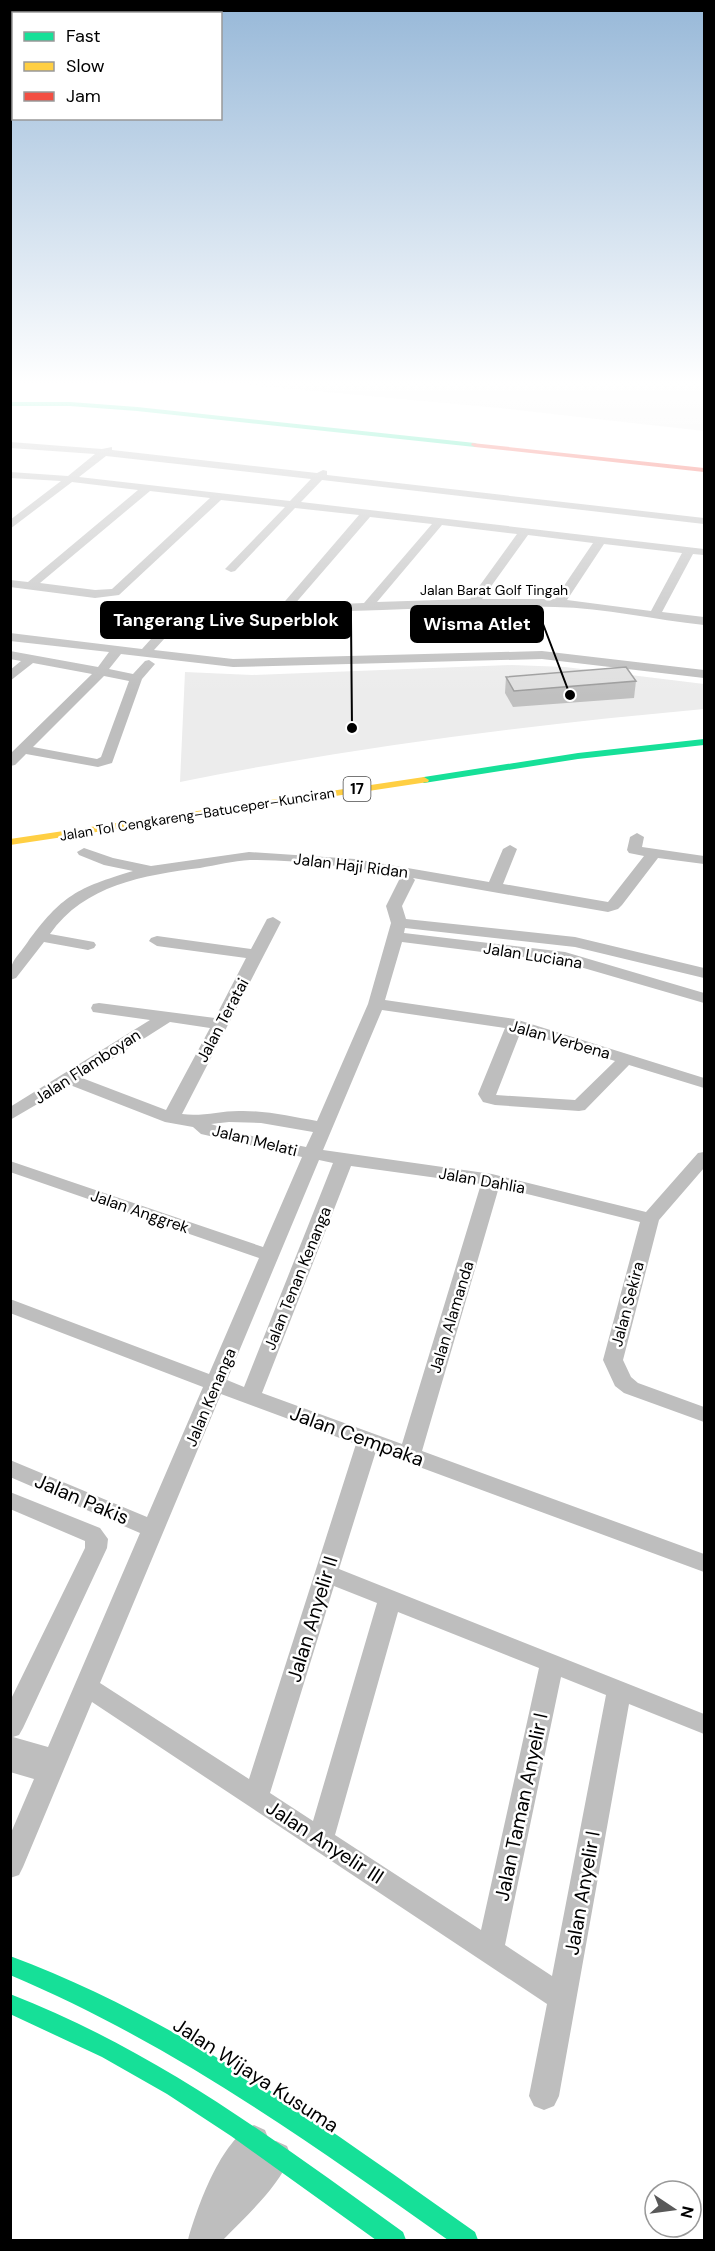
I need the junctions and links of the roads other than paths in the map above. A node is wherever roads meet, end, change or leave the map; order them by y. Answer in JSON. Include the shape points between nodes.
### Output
{"nodes":[{"id":1,"x":55,"y":485,"type":"edge"},
{"id":2,"x":57,"y":485,"type":"edge"},
{"id":3,"x":120,"y":485,"type":"edge"},
{"id":4,"x":311,"y":485,"type":"edge"},
{"id":5,"x":404,"y":485,"type":"edge"},
{"id":6,"x":414,"y":485,"type":"edge"},
{"id":7,"x":147,"y":488,"type":"junction"},
{"id":8,"x":219,"y":496,"type":"junction"},
{"id":9,"x":293,"y":505,"type":"junction"},
{"id":10,"x":366,"y":514,"type":"junction"},
{"id":11,"x":10,"y":516,"type":"edge"},
{"id":12,"x":705,"y":516,"type":"edge"},
{"id":13,"x":705,"y":521,"type":"edge"},
{"id":14,"x":439,"y":522,"type":"junction"},
{"id":15,"x":10,"y":526,"type":"edge"},
{"id":16,"x":525,"y":531,"type":"junction"},
{"id":17,"x":600,"y":541,"type":"junction"},
{"id":18,"x":689,"y":551,"type":"junction"},
{"id":19,"x":705,"y":552,"type":"edge"},
{"id":20,"x":231,"y":569,"type":"dead end"},
{"id":21,"x":10,"y":583,"type":"edge"},
{"id":22,"x":30,"y":586,"type":"junction"},
{"id":23,"x":474,"y":602,"type":"junction"},
{"id":24,"x":559,"y":603,"type":"junction"},
{"id":25,"x":368,"y":606,"type":"junction"},
{"id":26,"x":284,"y":610,"type":"junction"},
{"id":27,"x":655,"y":615,"type":"junction"},
{"id":28,"x":705,"y":621,"type":"edge"},
{"id":29,"x":10,"y":637,"type":"edge"},
{"id":30,"x":10,"y":647,"type":"edge"},
{"id":31,"x":10,"y":655,"type":"edge"},
{"id":32,"x":114,"y":655,"type":"junction"},
{"id":33,"x":31,"y":658,"type":"junction"},
{"id":34,"x":146,"y":659,"type":"junction"},
{"id":35,"x":101,"y":671,"type":"junction"},
{"id":36,"x":705,"y":674,"type":"edge"},
{"id":37,"x":10,"y":677,"type":"edge"},
{"id":38,"x":136,"y":678,"type":"junction"},
{"id":39,"x":705,"y":683,"type":"edge"},
{"id":40,"x":705,"y":742,"type":"edge"},
{"id":41,"x":24,"y":749,"type":"junction"},
{"id":42,"x":10,"y":762,"type":"edge"},
{"id":43,"x":637,"y":837,"type":"dead end"},
{"id":44,"x":10,"y":842,"type":"edge"},
{"id":45,"x":510,"y":849,"type":"dead end"},
{"id":46,"x":84,"y":852,"type":"dead end"},
{"id":47,"x":656,"y":853,"type":"junction"},
{"id":48,"x":705,"y":860,"type":"edge"},
{"id":49,"x":151,"y":870,"type":"junction"},
{"id":50,"x":407,"y":880,"type":"dead end"},
{"id":51,"x":495,"y":886,"type":"junction"},
{"id":52,"x":273,"y":922,"type":"dead end"},
{"id":53,"x":396,"y":929,"type":"junction"},
{"id":54,"x":40,"y":936,"type":"junction"},
{"id":55,"x":157,"y":942,"type":"dead end"},
{"id":56,"x":575,"y":942,"type":"junction"},
{"id":57,"x":88,"y":945,"type":"dead end"},
{"id":58,"x":256,"y":954,"type":"junction"},
{"id":59,"x":565,"y":957,"type":"junction"},
{"id":60,"x":705,"y":973,"type":"edge"},
{"id":61,"x":10,"y":975,"type":"edge"},
{"id":62,"x":705,"y":998,"type":"edge"},
{"id":63,"x":376,"y":1005,"type":"junction"},
{"id":64,"x":99,"y":1008,"type":"dead end"},
{"id":65,"x":165,"y":1018,"type":"junction"},
{"id":66,"x":220,"y":1024,"type":"junction"},
{"id":67,"x":514,"y":1024,"type":"junction"},
{"id":68,"x":626,"y":1059,"type":"junction"},
{"id":69,"x":67,"y":1078,"type":"junction"},
{"id":70,"x":705,"y":1083,"type":"edge"},
{"id":71,"x":10,"y":1115,"type":"edge"},
{"id":72,"x":171,"y":1118,"type":"junction"},
{"id":73,"x":199,"y":1122,"type":"junction"},
{"id":74,"x":324,"y":1128,"type":"junction"},
{"id":75,"x":313,"y":1154,"type":"junction"},
{"id":76,"x":705,"y":1157,"type":"edge"},
{"id":77,"x":344,"y":1160,"type":"junction"},
{"id":78,"x":10,"y":1166,"type":"edge"},
{"id":79,"x":492,"y":1180,"type":"junction"},
{"id":80,"x":650,"y":1219,"type":"junction"},
{"id":81,"x":269,"y":1254,"type":"junction"},
{"id":82,"x":10,"y":1305,"type":"edge"},
{"id":83,"x":215,"y":1384,"type":"junction"},
{"id":84,"x":250,"y":1397,"type":"junction"},
{"id":85,"x":705,"y":1415,"type":"edge"},
{"id":86,"x":368,"y":1441,"type":"junction"},
{"id":87,"x":410,"y":1455,"type":"junction"},
{"id":88,"x":10,"y":1468,"type":"edge"},
{"id":89,"x":10,"y":1500,"type":"edge"},
{"id":90,"x":154,"y":1529,"type":"junction"},
{"id":91,"x":705,"y":1563,"type":"edge"},
{"id":92,"x":326,"y":1574,"type":"junction"},
{"id":93,"x":390,"y":1598,"type":"junction"},
{"id":94,"x":552,"y":1663,"type":"junction"},
{"id":95,"x":88,"y":1687,"type":"junction"},
{"id":96,"x":619,"y":1690,"type":"junction"},
{"id":97,"x":705,"y":1724,"type":"edge"},
{"id":98,"x":10,"y":1728,"type":"edge"},
{"id":99,"x":10,"y":1747,"type":"edge"},
{"id":100,"x":10,"y":1761,"type":"edge"},
{"id":101,"x":54,"y":1767,"type":"junction"},
{"id":102,"x":256,"y":1797,"type":"junction"},
{"id":103,"x":321,"y":1839,"type":"junction"},
{"id":104,"x":10,"y":1867,"type":"edge"},
{"id":105,"x":490,"y":1950,"type":"junction"},
{"id":106,"x":10,"y":1965,"type":"edge"},
{"id":107,"x":562,"y":1998,"type":"junction"},
{"id":108,"x":10,"y":2004,"type":"edge"},
{"id":109,"x":544,"y":2096,"type":"dead end"},
{"id":110,"x":265,"y":2148,"type":"junction"},
{"id":111,"x":203,"y":2240,"type":"edge"},
{"id":112,"x":395,"y":2241,"type":"edge"},
{"id":113,"x":467,"y":2241,"type":"edge"}],
"edges":[{"from":1,"to":11,"type":"street"},
{"from":2,"to":15,"type":"street"},
{"from":3,"to":7,"type":"street"},
{"from":4,"to":9,"type":"street"},
{"from":5,"to":13,"type":"street"},
{"from":6,"to":12,"type":"street"},
{"from":7,"to":8,"type":"street"},
{"from":7,"to":22,"type":"street"},
{"from":8,"to":9,"type":"street"},
{"from":8,"to":22,"type":"street","via":[[110,594]]},
{"from":9,"to":10,"type":"street"},
{"from":9,"to":20,"type":"street"},
{"from":10,"to":14,"type":"street"},
{"from":10,"to":26,"type":"street"},
{"from":14,"to":16,"type":"street"},
{"from":14,"to":25,"type":"street"},
{"from":16,"to":17,"type":"street"},
{"from":16,"to":23,"type":"street"},
{"from":17,"to":18,"type":"street"},
{"from":17,"to":24,"type":"street"},
{"from":18,"to":19,"type":"street"},
{"from":18,"to":27,"type":"street"},
{"from":21,"to":22,"type":"street"},
{"from":23,"to":24,"type":"street","name":"Jalan Barat Golf Tingah"},
{"from":23,"to":25,"type":"street","name":"Jalan Barat Golf Tingah"},
{"from":24,"to":27,"type":"street","name":"Jalan Barat Golf Tingah"},
{"from":25,"to":26,"type":"street","name":"Jalan Barat Golf Tingah"},
{"from":26,"to":34,"type":"street","name":"Jalan Barat Golf Tingah","via":[[186,609]]},
{"from":27,"to":28,"type":"street","name":"Jalan Barat Golf Tingah"},
{"from":29,"to":32,"type":"street"},
{"from":30,"to":32,"type":"street"},
{"from":31,"to":33,"type":"street"},
{"from":32,"to":34,"type":"street"},
{"from":32,"to":35,"type":"street"},
{"from":33,"to":35,"type":"street"},
{"from":33,"to":37,"type":"street"},
{"from":34,"to":36,"type":"street","via":[[257,664],[542,655]]},
{"from":34,"to":38,"type":"street","name":"Jalan Barat Golf Tingah"},
{"from":34,"to":39,"type":"street","via":[[240,673],[540,664]]},
{"from":35,"to":38,"type":"street"},
{"from":35,"to":41,"type":"street"},
{"from":38,"to":41,"type":"street","via":[[107,760],[98,762]]},
{"from":40,"to":44,"type":"main road","name":"Jalan Tol Cengkareng–Batuceper–Kunciran","number":"17","via":[[578,756]]},
{"from":41,"to":42,"type":"street"},
{"from":43,"to":47,"type":"street","via":[[634,850]]},
{"from":45,"to":51,"type":"street"},
{"from":46,"to":49,"type":"street","via":[[109,862]]},
{"from":47,"to":48,"type":"street"},
{"from":47,"to":51,"type":"street","name":"Jalan Haji Ridan","via":[[613,906]]},
{"from":49,"to":51,"type":"street","name":"Jalan Haji Ridan","via":[[273,856],[355,863]]},
{"from":49,"to":54,"type":"street","name":"Jalan Haji Ridan","via":[[94,888],[67,905]]},
{"from":50,"to":53,"type":"street","name":"Jalan Kenanga","via":[[394,906]]},
{"from":52,"to":58,"type":"street","name":"Jalan Teratai"},
{"from":53,"to":56,"type":"street","name":"Jalan Luciana"},
{"from":53,"to":59,"type":"street","name":"Jalan Luciana"},
{"from":53,"to":63,"type":"street","name":"Jalan Kenanga"},
{"from":54,"to":57,"type":"street"},
{"from":54,"to":61,"type":"street","name":"Jalan Haji Ridan"},
{"from":55,"to":58,"type":"street"},
{"from":56,"to":59,"type":"street"},
{"from":56,"to":60,"type":"street","name":"Jalan Luciana"},
{"from":58,"to":66,"type":"street","name":"Jalan Teratai"},
{"from":59,"to":62,"type":"street","name":"Jalan Luciana"},
{"from":63,"to":67,"type":"street","name":"Jalan Verbena"},
{"from":63,"to":74,"type":"street","name":"Jalan Kenanga"},
{"from":64,"to":65,"type":"street"},
{"from":65,"to":66,"type":"street"},
{"from":65,"to":69,"type":"street","name":"Jalan Flamboyan"},
{"from":66,"to":72,"type":"street","name":"Jalan Teratai"},
{"from":67,"to":68,"type":"street","name":"Jalan Verbena"},
{"from":67,"to":68,"type":"street","via":[[487,1094],[495,1100],[579,1106]]},
{"from":68,"to":70,"type":"street","name":"Jalan Verbena"},
{"from":69,"to":71,"type":"street","name":"Jalan Flamboyan"},
{"from":69,"to":72,"type":"street","name":"Jalan Melati"},
{"from":72,"to":73,"type":"street","name":"Jalan Melati"},
{"from":73,"to":74,"type":"street","name":"Jalan Melati","via":[[233,1116]]},
{"from":73,"to":75,"type":"street","name":"Jalan Melati","via":[[207,1130]]},
{"from":74,"to":75,"type":"street","name":"Jalan Kenanga"},
{"from":75,"to":77,"type":"street","name":"Jalan Dahlia"},
{"from":75,"to":81,"type":"street","name":"Jalan Kenanga"},
{"from":76,"to":80,"type":"street","name":"Jalan Sekira"},
{"from":77,"to":79,"type":"street","name":"Jalan Dahlia"},
{"from":77,"to":84,"type":"street","name":"Jalan Tenan Kenanga"},
{"from":78,"to":81,"type":"street","name":"Jalan Anggrek"},
{"from":79,"to":80,"type":"street","name":"Jalan Dahlia"},
{"from":79,"to":87,"type":"street","name":"Jalan Alamanda"},
{"from":80,"to":85,"type":"street","name":"Jalan Sekira","via":[[613,1360],[622,1381],[631,1388]]},
{"from":81,"to":83,"type":"street","name":"Jalan Kenanga"},
{"from":82,"to":83,"type":"street","name":"Jalan Cempaka"},
{"from":83,"to":84,"type":"street","name":"Jalan Cempaka"},
{"from":83,"to":90,"type":"street","name":"Jalan Kenanga"},
{"from":84,"to":86,"type":"street","name":"Jalan Cempaka"},
{"from":86,"to":87,"type":"street","name":"Jalan Cempaka"},
{"from":86,"to":92,"type":"street","name":"Jalan Anyelir II"},
{"from":87,"to":91,"type":"street","name":"Jalan Cempaka"},
{"from":88,"to":90,"type":"street","name":"Jalan Pakis"},
{"from":89,"to":98,"type":"street","via":[[97,1539]]},
{"from":90,"to":95,"type":"street","name":"Jalan Kenanga"},
{"from":92,"to":93,"type":"street"},
{"from":92,"to":102,"type":"street","name":"Jalan Anyelir II"},
{"from":93,"to":94,"type":"street"},
{"from":93,"to":103,"type":"street"},
{"from":94,"to":96,"type":"street"},
{"from":94,"to":105,"type":"street","name":"Jalan Taman Anyelir I"},
{"from":95,"to":101,"type":"street","name":"Jalan Kenanga"},
{"from":95,"to":102,"type":"street","name":"Jalan Anyelir III"},
{"from":96,"to":97,"type":"street"},
{"from":96,"to":107,"type":"street","name":"Jalan Anyelir I"},
{"from":99,"to":101,"type":"street"},
{"from":100,"to":101,"type":"street"},
{"from":101,"to":104,"type":"street","name":"Jalan Kenanga"},
{"from":102,"to":103,"type":"street","name":"Jalan Anyelir III"},
{"from":103,"to":105,"type":"street","name":"Jalan Anyelir III"},
{"from":105,"to":107,"type":"street","name":"Jalan Anyelir III"},
{"from":106,"to":113,"type":"main road","name":"Jalan Wijaya Kusuma","via":[[129,2018],[231,2077]]},
{"from":107,"to":109,"type":"street","name":"Jalan Anyelir I"},
{"from":108,"to":110,"type":"main road","via":[[110,2049]]},
{"from":110,"to":111,"type":"street","via":[[246,2195]]},
{"from":110,"to":112,"type":"main road"}]}
